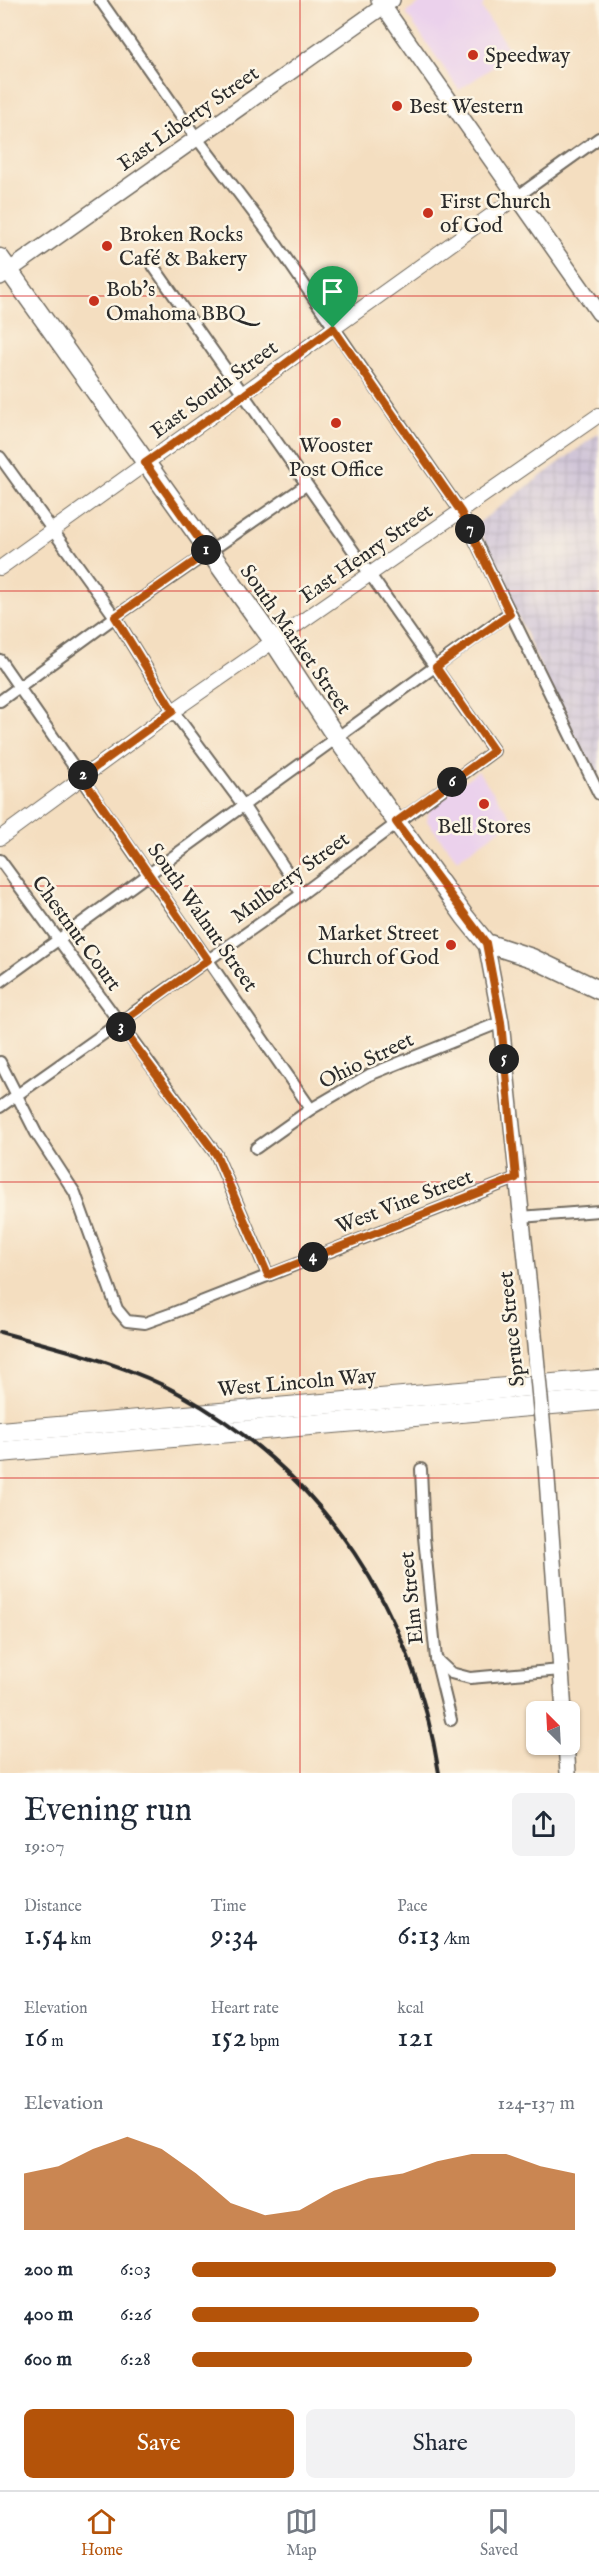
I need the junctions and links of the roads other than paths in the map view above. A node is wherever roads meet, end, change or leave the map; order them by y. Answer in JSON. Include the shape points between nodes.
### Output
{"nodes":[{"id":1,"x":100,"y":0,"type":"edge"},
{"id":2,"x":385,"y":2,"type":"edge"},
{"id":3,"x":196,"y":137,"type":"junction"},
{"id":4,"x":599,"y":138,"type":"edge"},
{"id":5,"x":518,"y":196,"type":"junction"},
{"id":6,"x":149,"y":260,"type":"dead end"},
{"id":7,"x":3,"y":268,"type":"edge"},
{"id":8,"x":599,"y":313,"type":"edge"},
{"id":9,"x":333,"y":328,"type":"junction"},
{"id":10,"x":245,"y":394,"type":"junction"},
{"id":11,"x":599,"y":416,"type":"edge"},
{"id":12,"x":0,"y":457,"type":"edge"},
{"id":13,"x":145,"y":463,"type":"junction"},
{"id":14,"x":306,"y":485,"type":"junction"},
{"id":15,"x":461,"y":512,"type":"junction"},
{"id":16,"x":53,"y":530,"type":"junction"},
{"id":17,"x":208,"y":552,"type":"junction"},
{"id":18,"x":0,"y":568,"type":"edge"},
{"id":19,"x":370,"y":576,"type":"junction"},
{"id":20,"x":510,"y":614,"type":"junction"},
{"id":21,"x":115,"y":617,"type":"junction"},
{"id":22,"x":274,"y":642,"type":"junction"},
{"id":23,"x":0,"y":660,"type":"edge"},
{"id":24,"x":436,"y":667,"type":"junction"},
{"id":25,"x":19,"y":688,"type":"junction"},
{"id":26,"x":0,"y":701,"type":"edge"},
{"id":27,"x":173,"y":711,"type":"junction"},
{"id":28,"x":338,"y":740,"type":"junction"},
{"id":29,"x":82,"y":777,"type":"junction"},
{"id":30,"x":599,"y":794,"type":"edge"},
{"id":31,"x":243,"y":805,"type":"junction"},
{"id":32,"x":396,"y":822,"type":"junction"},
{"id":33,"x":0,"y":838,"type":"edge"},
{"id":34,"x":0,"y":861,"type":"edge"},
{"id":35,"x":150,"y":873,"type":"junction"},
{"id":36,"x":302,"y":893,"type":"junction"},
{"id":37,"x":58,"y":940,"type":"junction"},
{"id":38,"x":486,"y":943,"type":"junction"},
{"id":39,"x":208,"y":960,"type":"junction"},
{"id":40,"x":0,"y":982,"type":"edge"},
{"id":41,"x":599,"y":990,"type":"edge"},
{"id":42,"x":501,"y":1022,"type":"junction"},
{"id":43,"x":119,"y":1024,"type":"junction"},
{"id":44,"x":0,"y":1062,"type":"edge"},
{"id":45,"x":16,"y":1095,"type":"junction"},
{"id":46,"x":0,"y":1107,"type":"edge"},
{"id":47,"x":311,"y":1109,"type":"junction"},
{"id":48,"x":256,"y":1148,"type":"dead end"},
{"id":49,"x":516,"y":1178,"type":"junction"},
{"id":50,"x":599,"y":1211,"type":"edge"},
{"id":51,"x":520,"y":1217,"type":"junction"},
{"id":52,"x":268,"y":1275,"type":"junction"},
{"id":53,"x":599,"y":1380,"type":"edge"},
{"id":54,"x":599,"y":1400,"type":"edge"},
{"id":55,"x":0,"y":1432,"type":"edge"},
{"id":56,"x":0,"y":1452,"type":"edge"},
{"id":57,"x":421,"y":1469,"type":"dead end"},
{"id":58,"x":436,"y":1659,"type":"junction"},
{"id":59,"x":561,"y":1670,"type":"junction"},
{"id":60,"x":563,"y":1701,"type":"edge"},
{"id":61,"x":452,"y":1720,"type":"dead end"},
{"id":62,"x":567,"y":1755,"type":"edge"},
{"id":63,"x":568,"y":1773,"type":"edge"}],
"edges":[{"from":1,"to":3,"type":"street"},
{"from":2,"to":3,"type":"main road","name":"East Liberty Street"},
{"from":2,"to":5,"type":"main road"},
{"from":3,"to":7,"type":"main road","name":"East Liberty Street"},
{"from":3,"to":9,"type":"street","via":[[268,232]]},
{"from":4,"to":5,"type":"street","name":"East South Street"},
{"from":5,"to":8,"type":"main road"},
{"from":5,"to":9,"type":"street","name":"East South Street"},
{"from":6,"to":10,"type":"street"},
{"from":7,"to":13,"type":"main road","name":"South Market Street"},
{"from":9,"to":10,"type":"street","name":"East South Street"},
{"from":9,"to":15,"type":"street"},
{"from":10,"to":13,"type":"street","name":"East South Street"},
{"from":10,"to":14,"type":"street"},
{"from":11,"to":15,"type":"street","name":"East Henry Street"},
{"from":12,"to":16,"type":"street"},
{"from":13,"to":16,"type":"street","name":"East South Street"},
{"from":13,"to":17,"type":"main road","name":"South Market Street"},
{"from":14,"to":17,"type":"street"},
{"from":14,"to":19,"type":"street"},
{"from":15,"to":19,"type":"street","name":"East Henry Street"},
{"from":15,"to":20,"type":"street"},
{"from":16,"to":18,"type":"street","name":"East South Street"},
{"from":16,"to":21,"type":"street"},
{"from":17,"to":21,"type":"street"},
{"from":17,"to":22,"type":"main road","name":"South Market Street"},
{"from":19,"to":22,"type":"street","name":"East Henry Street"},
{"from":19,"to":24,"type":"street"},
{"from":20,"to":24,"type":"street"},
{"from":20,"to":30,"type":"street"},
{"from":21,"to":25,"type":"street"},
{"from":21,"to":27,"type":"street"},
{"from":22,"to":27,"type":"street","name":"East Henry Street"},
{"from":22,"to":28,"type":"main road","name":"South Market Street"},
{"from":23,"to":25,"type":"street","name":"South Walnut Street"},
{"from":24,"to":28,"type":"street"},
{"from":24,"to":32,"type":"street","name":"Mulberry Street","via":[[494,751]]},
{"from":25,"to":26,"type":"street"},
{"from":25,"to":29,"type":"street","name":"South Walnut Street"},
{"from":27,"to":29,"type":"street","name":"East Henry Street"},
{"from":27,"to":31,"type":"street"},
{"from":28,"to":31,"type":"street"},
{"from":28,"to":32,"type":"main road","name":"South Market Street"},
{"from":29,"to":33,"type":"street","name":"East Henry Street"},
{"from":29,"to":35,"type":"street","name":"South Walnut Street"},
{"from":31,"to":35,"type":"street"},
{"from":31,"to":36,"type":"street"},
{"from":32,"to":36,"type":"street","name":"Mulberry Street"},
{"from":32,"to":38,"type":"main road","name":"South Market Street"},
{"from":34,"to":37,"type":"street","name":"Chestnut Court"},
{"from":35,"to":37,"type":"street"},
{"from":35,"to":39,"type":"street","name":"South Walnut Street"},
{"from":36,"to":39,"type":"street","name":"Mulberry Street"},
{"from":37,"to":40,"type":"street"},
{"from":37,"to":43,"type":"street","name":"Chestnut Court"},
{"from":38,"to":41,"type":"main road","via":[[532,958]]},
{"from":38,"to":42,"type":"main road","name":"Spruce Street"},
{"from":39,"to":43,"type":"street","name":"Mulberry Street"},
{"from":39,"to":47,"type":"street","name":"South Walnut Street"},
{"from":42,"to":47,"type":"street","name":"Ohio Street","via":[[369,1075]]},
{"from":42,"to":49,"type":"main road","name":"Spruce Street"},
{"from":43,"to":45,"type":"street","name":"Mulberry Street"},
{"from":43,"to":52,"type":"street","name":"Chestnut Court","via":[[216,1154]]},
{"from":44,"to":45,"type":"street","name":"West Vine Street"},
{"from":45,"to":46,"type":"street","name":"Mulberry Street"},
{"from":45,"to":52,"type":"street","name":"West Vine Street","via":[[75,1193],[117,1309],[127,1321],[145,1323]]},
{"from":47,"to":48,"type":"street","name":"Ohio Street"},
{"from":49,"to":51,"type":"main road","name":"Spruce Street"},
{"from":49,"to":52,"type":"street","name":"West Vine Street"},
{"from":50,"to":51,"type":"street"},
{"from":51,"to":59,"type":"main road","name":"Spruce Street","bridge":true,"via":[[545,1450]]},
{"from":53,"to":55,"type":"highway","name":"West Lincoln Way"},
{"from":54,"to":56,"type":"highway","name":"West Lincoln Way"},
{"from":57,"to":58,"type":"street","name":"Elm Street"},
{"from":58,"to":59,"type":"street","via":[[451,1673],[470,1678]]},
{"from":58,"to":61,"type":"street","name":"Elm Street"},
{"from":59,"to":60,"type":"main road","name":"Spruce Street"},
{"from":62,"to":63,"type":"main road"}]}
